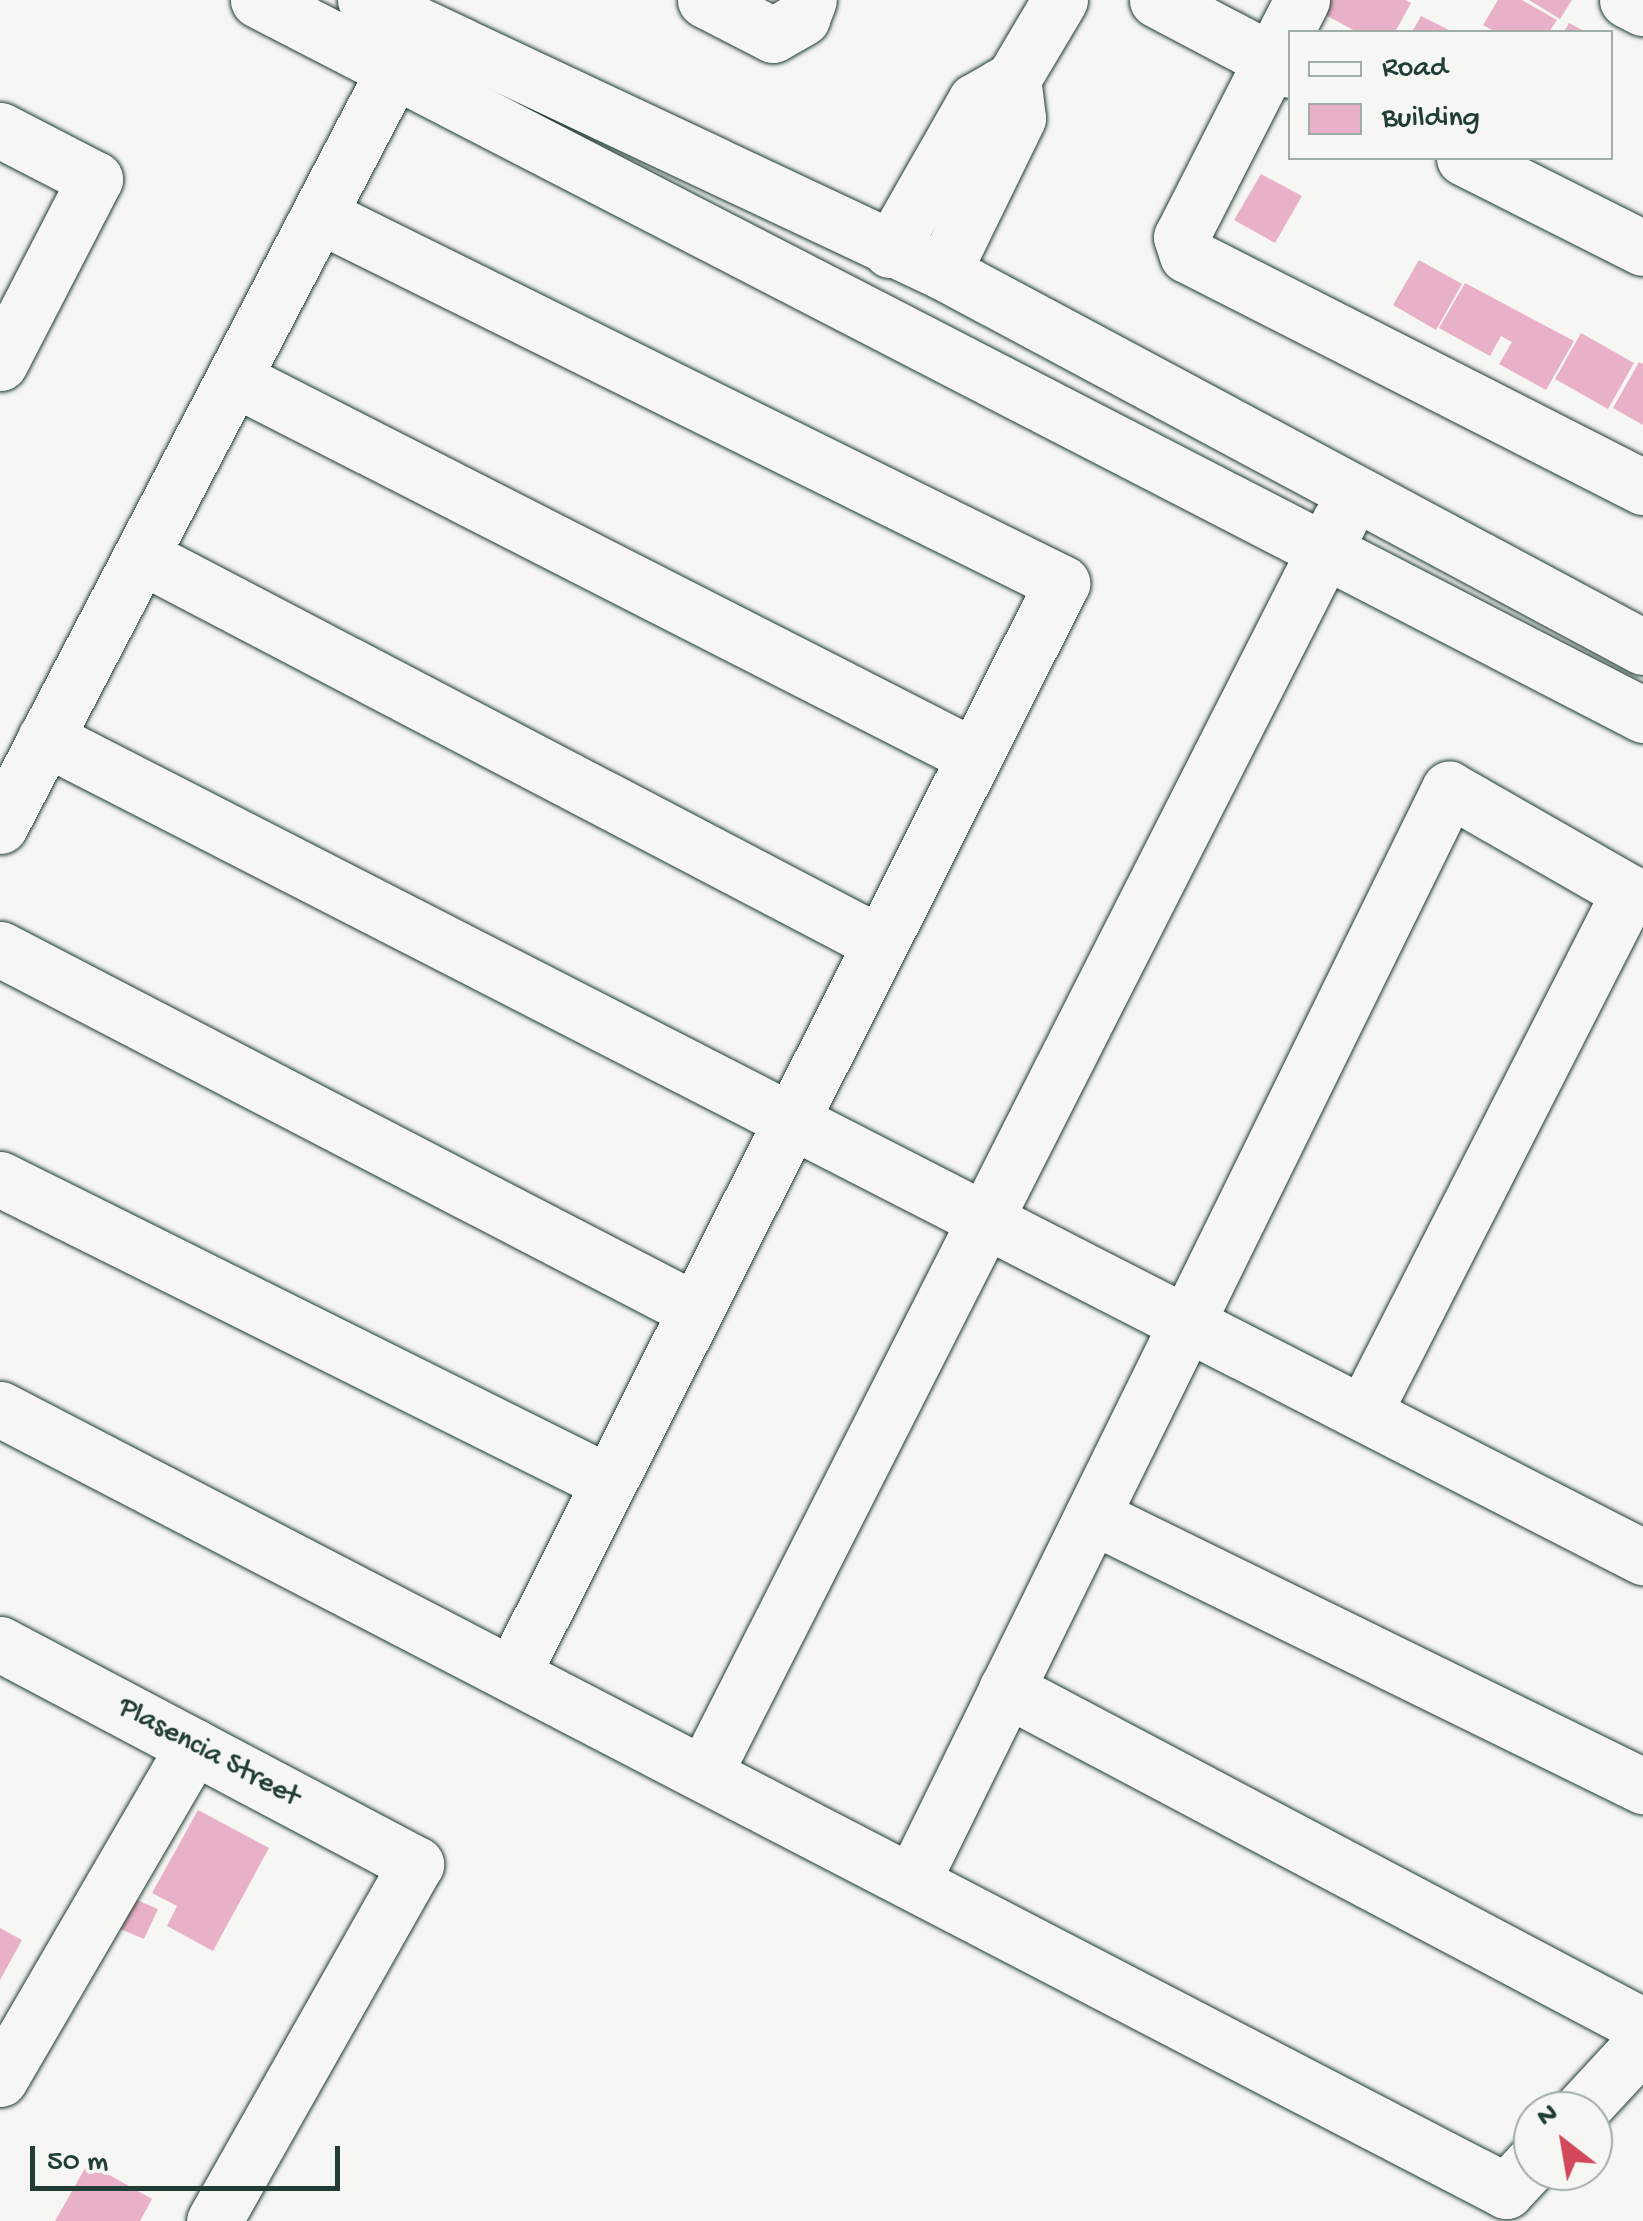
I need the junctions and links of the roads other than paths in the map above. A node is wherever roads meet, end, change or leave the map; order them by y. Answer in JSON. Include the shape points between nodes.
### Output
{"nodes":[{"id":1,"x":258,"y":0,"type":"edge"},
{"id":2,"x":365,"y":0,"type":"edge"},
{"id":3,"x":705,"y":0,"type":"edge"},
{"id":4,"x":810,"y":0,"type":"edge"},
{"id":5,"x":1060,"y":0,"type":"edge"},
{"id":6,"x":1157,"y":0,"type":"edge"},
{"id":7,"x":1302,"y":0,"type":"edge"},
{"id":8,"x":1628,"y":0,"type":"edge"},
{"id":9,"x":1643,"y":8,"type":"edge"},
{"id":10,"x":1292,"y":30,"type":"edge"},
{"id":11,"x":1281,"y":66,"type":"edge"},
{"id":12,"x":394,"y":70,"type":"junction"},
{"id":13,"x":1013,"y":79,"type":"junction"},
{"id":14,"x":0,"y":130,"type":"edge"},
{"id":15,"x":1468,"y":160,"type":"edge"},
{"id":16,"x":323,"y":217,"type":"junction"},
{"id":17,"x":1643,"y":248,"type":"edge"},
{"id":18,"x":890,"y":250,"type":"junction"},
{"id":19,"x":943,"y":272,"type":"junction"},
{"id":20,"x":0,"y":362,"type":"edge"},
{"id":21,"x":235,"y":379,"type":"junction"},
{"id":22,"x":1643,"y":487,"type":"edge"},
{"id":23,"x":1352,"y":496,"type":"junction"},
{"id":24,"x":1324,"y":552,"type":"junction"},
{"id":25,"x":141,"y":556,"type":"junction"},
{"id":26,"x":1643,"y":647,"type":"edge"},
{"id":27,"x":1643,"y":715,"type":"edge"},
{"id":28,"x":45,"y":738,"type":"junction"},
{"id":29,"x":974,"y":756,"type":"junction"},
{"id":30,"x":0,"y":826,"type":"edge"},
{"id":31,"x":880,"y":944,"type":"junction"},
{"id":32,"x":0,"y":948,"type":"edge"},
{"id":33,"x":788,"y":1124,"type":"junction"},
{"id":34,"x":0,"y":1178,"type":"edge"},
{"id":35,"x":986,"y":1223,"type":"junction"},
{"id":36,"x":695,"y":1310,"type":"junction"},
{"id":37,"x":1186,"y":1323,"type":"junction"},
{"id":38,"x":0,"y":1409,"type":"edge"},
{"id":39,"x":1364,"y":1412,"type":"junction"},
{"id":40,"x":608,"y":1482,"type":"junction"},
{"id":41,"x":1092,"y":1516,"type":"junction"},
{"id":42,"x":1643,"y":1556,"type":"edge"},
{"id":43,"x":0,"y":1644,"type":"edge"},
{"id":44,"x":515,"y":1669,"type":"junction"},
{"id":45,"x":1006,"y":1689,"type":"junction"},
{"id":46,"x":194,"y":1746,"type":"junction"},
{"id":47,"x":706,"y":1770,"type":"junction"},
{"id":48,"x":1643,"y":1786,"type":"edge"},
{"id":49,"x":913,"y":1880,"type":"junction"},
{"id":50,"x":1643,"y":2026,"type":"edge"},
{"id":51,"x":1643,"y":2043,"type":"edge"},
{"id":52,"x":0,"y":2079,"type":"edge"},
{"id":53,"x":1599,"y":2091,"type":"edge"},
{"id":54,"x":1513,"y":2183,"type":"edge"},
{"id":55,"x":214,"y":2221,"type":"edge"}],
"edges":[{"from":1,"to":12,"type":"street"},
{"from":2,"to":18,"type":"street"},
{"from":3,"to":4,"type":"street","via":[[772,35],[802,18]]},
{"from":5,"to":13,"type":"street"},
{"from":6,"to":11,"type":"street"},
{"from":7,"to":10,"type":"street"},
{"from":8,"to":9,"type":"street"},
{"from":11,"to":22,"type":"street","via":[[1181,237],[1187,255]]},
{"from":12,"to":16,"type":"street"},
{"from":12,"to":24,"type":"street"},
{"from":13,"to":18,"type":"street","via":[[975,101]]},
{"from":13,"to":19,"type":"street","via":[[1018,118]]},
{"from":14,"to":20,"type":"street","via":[[96,179]]},
{"from":15,"to":17,"type":"street"},
{"from":16,"to":21,"type":"street"},
{"from":16,"to":29,"type":"street","via":[[1062,583]]},
{"from":18,"to":19,"type":"street"},
{"from":19,"to":23,"type":"street"},
{"from":21,"to":25,"type":"street"},
{"from":21,"to":29,"type":"street"},
{"from":23,"to":24,"type":"street"},
{"from":23,"to":26,"type":"street"},
{"from":24,"to":27,"type":"street"},
{"from":24,"to":35,"type":"street"},
{"from":25,"to":28,"type":"street"},
{"from":25,"to":31,"type":"street"},
{"from":28,"to":30,"type":"street"},
{"from":28,"to":33,"type":"street"},
{"from":29,"to":31,"type":"street"},
{"from":31,"to":33,"type":"street"},
{"from":32,"to":36,"type":"street"},
{"from":33,"to":35,"type":"street"},
{"from":33,"to":36,"type":"street"},
{"from":34,"to":40,"type":"street"},
{"from":35,"to":37,"type":"street"},
{"from":35,"to":47,"type":"street"},
{"from":36,"to":40,"type":"street"},
{"from":37,"to":39,"type":"street"},
{"from":37,"to":39,"type":"street","via":[[1449,789],[1629,892]]},
{"from":37,"to":41,"type":"street"},
{"from":38,"to":44,"type":"street"},
{"from":39,"to":42,"type":"street"},
{"from":40,"to":44,"type":"street"},
{"from":41,"to":45,"type":"street"},
{"from":41,"to":48,"type":"street"},
{"from":43,"to":46,"type":"street","name":"Plasencia Street"},
{"from":44,"to":47,"type":"street"},
{"from":45,"to":49,"type":"street"},
{"from":45,"to":50,"type":"street"},
{"from":46,"to":52,"type":"street"},
{"from":46,"to":55,"type":"street","name":"Plasencia Street","via":[[416,1864]]},
{"from":47,"to":49,"type":"street"},
{"from":49,"to":54,"type":"street","via":[[1506,2191]]},
{"from":51,"to":53,"type":"street"}]}
